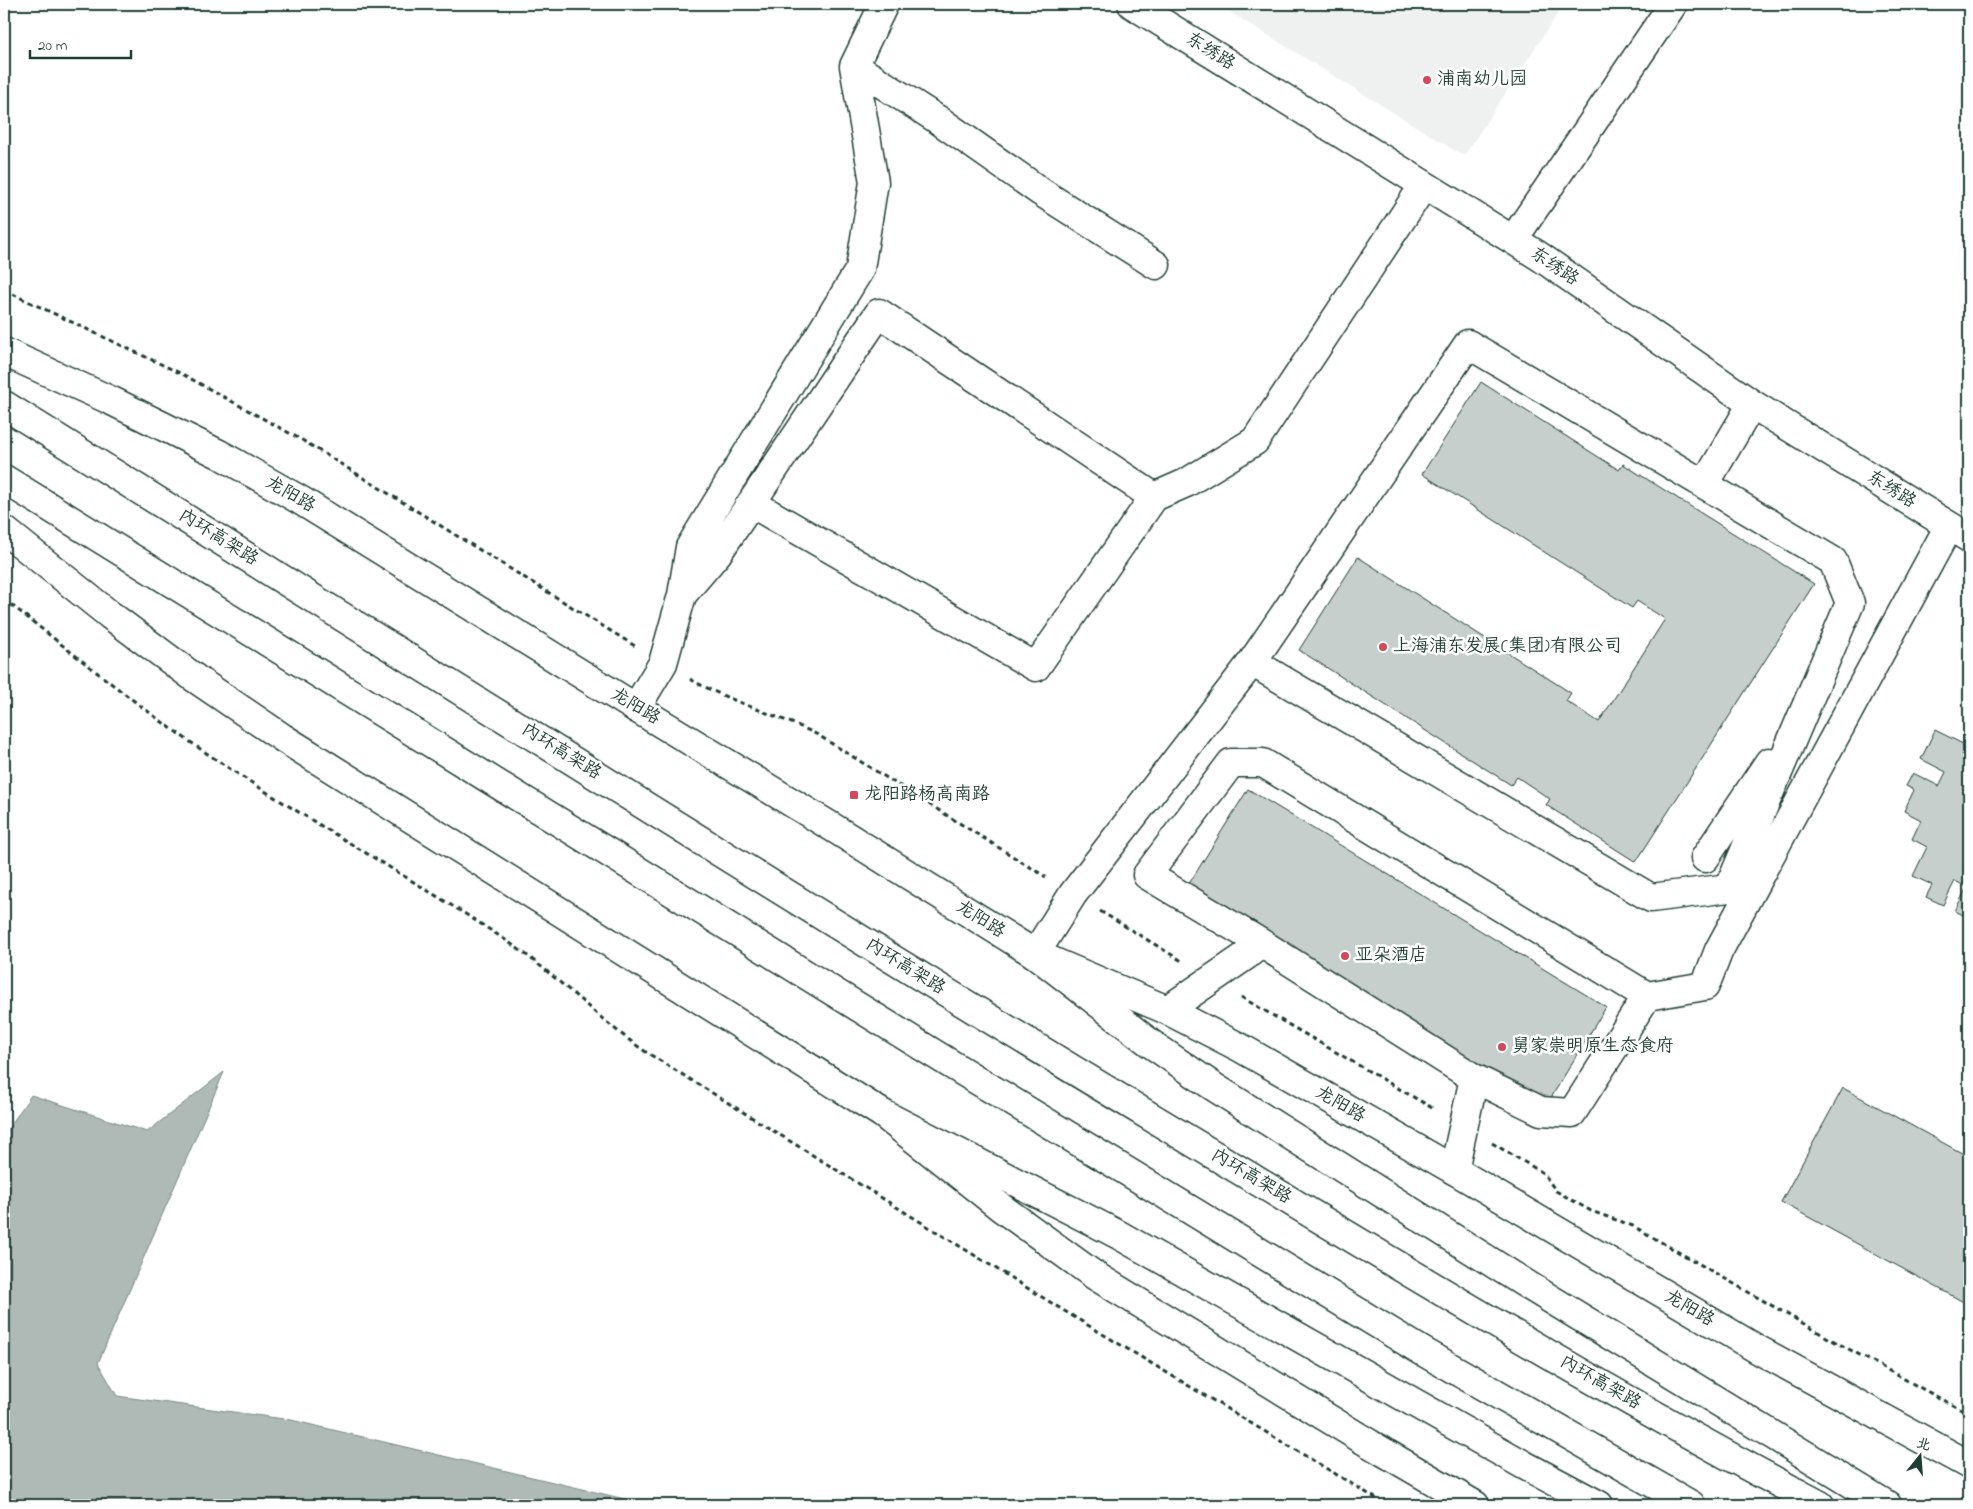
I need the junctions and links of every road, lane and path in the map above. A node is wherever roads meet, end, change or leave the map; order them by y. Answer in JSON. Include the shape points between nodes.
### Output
{"nodes":[{"id":1,"x":884,"y":4,"type":"edge"},
{"id":2,"x":1132,"y":4,"type":"edge"},
{"id":3,"x":1673,"y":4,"type":"edge"},
{"id":4,"x":854,"y":66,"type":"junction"},
{"id":5,"x":1424,"y":185,"type":"junction"},
{"id":6,"x":1513,"y":240,"type":"junction"},
{"id":7,"x":1156,"y":266,"type":"dead end"},
{"id":8,"x":4,"y":290,"type":"edge"},
{"id":9,"x":4,"y":352,"type":"edge"},
{"id":10,"x":1752,"y":404,"type":"junction"},
{"id":11,"x":4,"y":405,"type":"edge"},
{"id":12,"x":4,"y":479,"type":"edge"},
{"id":13,"x":1704,"y":484,"type":"junction"},
{"id":14,"x":1154,"y":497,"type":"junction"},
{"id":15,"x":751,"y":503,"type":"junction"},
{"id":16,"x":4,"y":530,"type":"edge"},
{"id":17,"x":1959,"y":532,"type":"edge"},
{"id":18,"x":682,"y":595,"type":"junction"},
{"id":19,"x":4,"y":598,"type":"edge"},
{"id":20,"x":1252,"y":662,"type":"junction"},
{"id":21,"x":663,"y":663,"type":"junction"},
{"id":22,"x":636,"y":708,"type":"junction"},
{"id":23,"x":1805,"y":709,"type":"junction"},
{"id":24,"x":1705,"y":858,"type":"dead end"},
{"id":25,"x":1073,"y":894,"type":"junction"},
{"id":26,"x":1261,"y":943,"type":"junction"},
{"id":27,"x":1035,"y":954,"type":"junction"},
{"id":28,"x":1212,"y":979,"type":"junction"},
{"id":29,"x":1647,"y":996,"type":"junction"},
{"id":30,"x":1167,"y":1010,"type":"junction"},
{"id":31,"x":1474,"y":1078,"type":"junction"},
{"id":32,"x":884,"y":1114,"type":"junction"},
{"id":33,"x":1462,"y":1126,"type":"junction"},
{"id":34,"x":1454,"y":1170,"type":"junction"},
{"id":35,"x":1969,"y":1414,"type":"edge"},
{"id":36,"x":1969,"y":1465,"type":"edge"},
{"id":37,"x":1387,"y":1505,"type":"edge"},
{"id":38,"x":1475,"y":1505,"type":"edge"},
{"id":39,"x":1598,"y":1505,"type":"edge"},
{"id":40,"x":1691,"y":1505,"type":"edge"},
{"id":41,"x":1820,"y":1505,"type":"edge"},
{"id":42,"x":1887,"y":1505,"type":"edge"}],
"edges":[{"from":1,"to":4,"type":"main road"},
{"from":2,"to":5,"type":"main road","name":"东绣路"},
{"from":3,"to":6,"type":"main road"},
{"from":4,"to":7,"type":"main road"},
{"from":4,"to":18,"type":"main road","via":[[874,182],[860,269],[690,547]]},
{"from":5,"to":6,"type":"main road","name":"东绣路"},
{"from":5,"to":14,"type":"main road","via":[[1255,441],[1186,483]]},
{"from":6,"to":10,"type":"main road","name":"东绣路"},
{"from":8,"to":21,"type":"path","via":[[184,375],[302,440]]},
{"from":9,"to":22,"type":"main road","name":"龙阳路","via":[[112,400],[227,458]]},
{"from":10,"to":13,"type":"main road"},
{"from":10,"to":17,"type":"main road","name":"东绣路"},
{"from":11,"to":41,"type":"main road","name":"内环高架路","via":[[980,1014],[1450,1298]]},
{"from":12,"to":40,"type":"main road","via":[[1422,1351]]},
{"from":13,"to":20,"type":"main road","via":[[1468,344]]},
{"from":13,"to":23,"type":"main road","via":[[1833,561],[1850,603]]},
{"from":14,"to":15,"type":"main road","via":[[1036,667]]},
{"from":14,"to":15,"type":"main road","via":[[879,313]]},
{"from":15,"to":18,"type":"main road","via":[[717,554]]},
{"from":16,"to":32,"type":"main road","via":[[117,621],[283,738]]},
{"from":17,"to":29,"type":"main road","via":[[1719,950],[1705,986]]},
{"from":18,"to":21,"type":"main road"},
{"from":19,"to":37,"type":"path","via":[[194,745],[517,948],[646,1052],[1071,1315]]},
{"from":20,"to":23,"type":"main road","via":[[1651,898],[1729,888]]},
{"from":20,"to":25,"type":"main road"},
{"from":21,"to":22,"type":"main road"},
{"from":21,"to":25,"type":"path","via":[[707,689],[818,735]]},
{"from":22,"to":27,"type":"main road","name":"龙阳路"},
{"from":23,"to":24,"type":"main road"},
{"from":25,"to":27,"type":"main road"},
{"from":25,"to":28,"type":"path"},
{"from":26,"to":28,"type":"main road"},
{"from":26,"to":29,"type":"main road","via":[[1147,875],[1231,763],[1263,763]]},
{"from":26,"to":31,"type":"main road"},
{"from":27,"to":30,"type":"main road","name":"龙阳路"},
{"from":27,"to":42,"type":"main road","via":[[1150,1043],[1214,1087],[1526,1284]]},
{"from":28,"to":30,"type":"main road"},
{"from":28,"to":33,"type":"path"},
{"from":29,"to":31,"type":"main road","via":[[1572,1113],[1541,1111]]},
{"from":30,"to":34,"type":"main road","name":"龙阳路","via":[[1241,1048]]},
{"from":31,"to":33,"type":"main road"},
{"from":32,"to":38,"type":"main road","via":[[1003,1209],[1094,1275]]},
{"from":32,"to":39,"type":"main road","via":[[1119,1234]]},
{"from":33,"to":34,"type":"main road"},
{"from":33,"to":35,"type":"path","via":[[1543,1173],[1556,1191],[1591,1211],[1633,1226]]},
{"from":34,"to":36,"type":"main road","name":"龙阳路","via":[[1757,1348]]}]}
